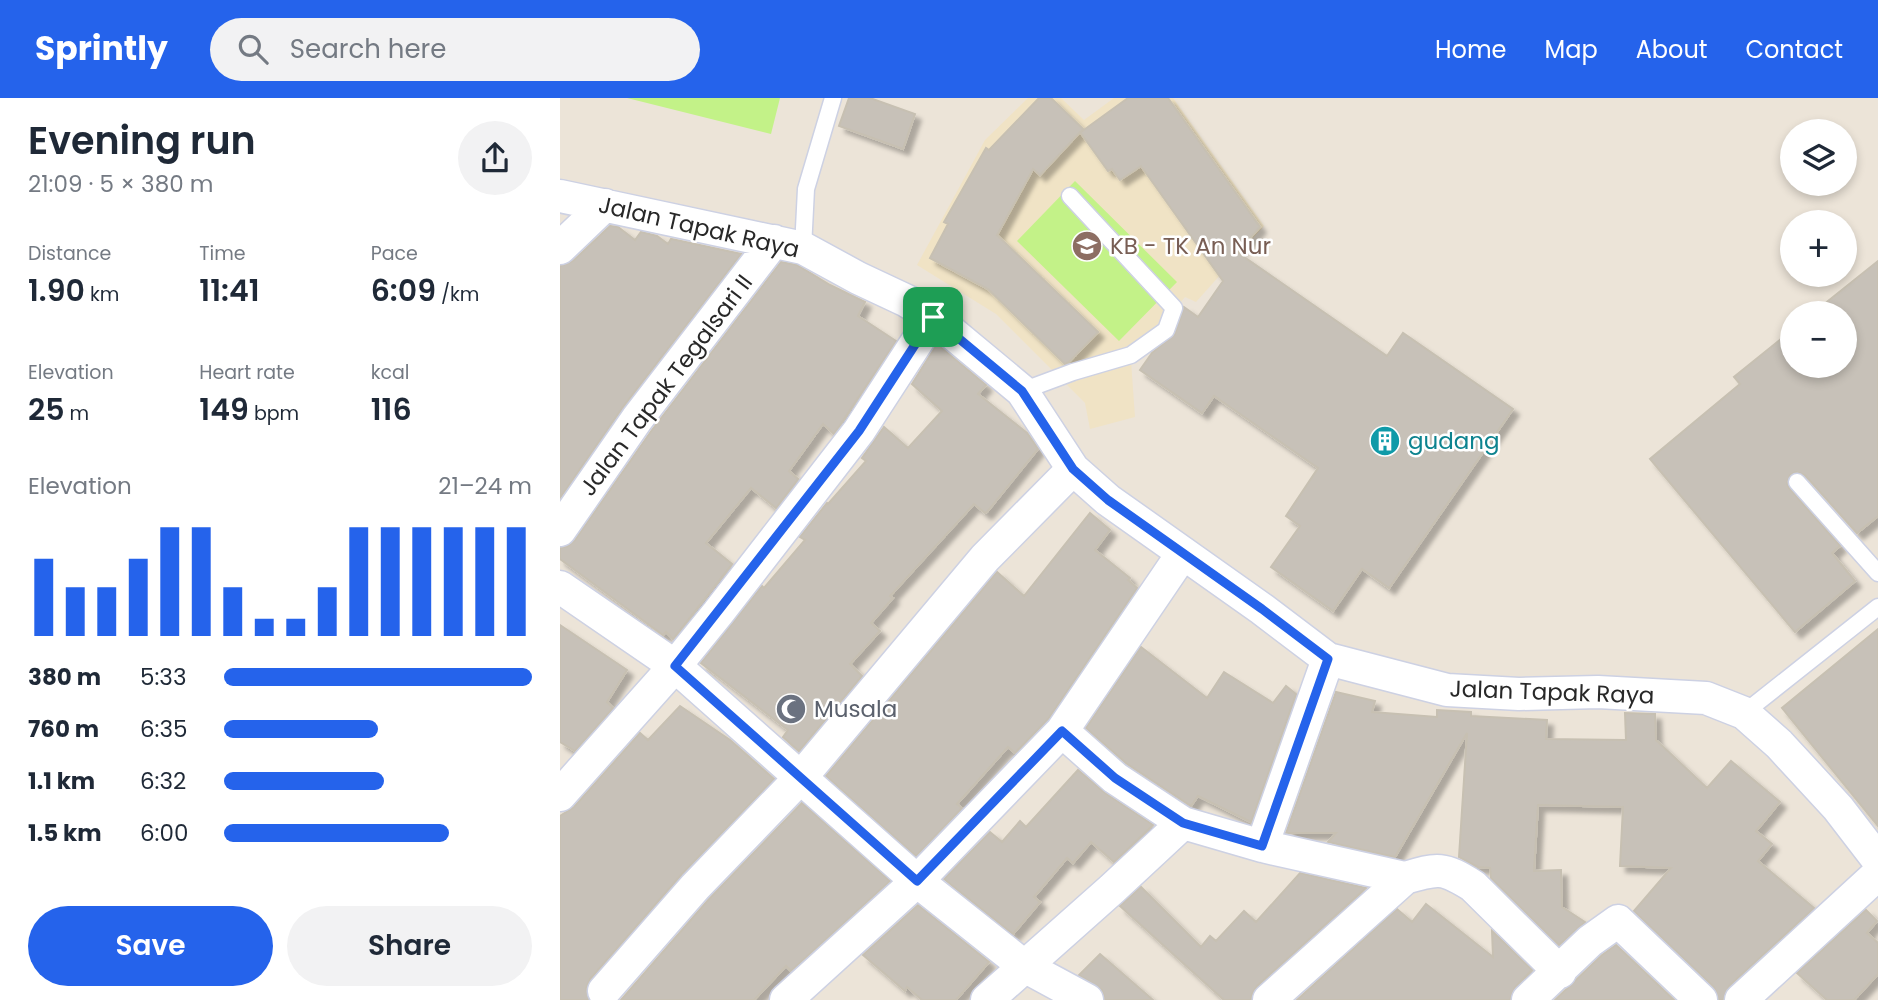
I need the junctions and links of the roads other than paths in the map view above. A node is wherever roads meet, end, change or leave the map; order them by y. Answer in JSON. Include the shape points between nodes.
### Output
{"nodes":[{"id":1,"x":834,"y":98,"type":"edge"},
{"id":2,"x":560,"y":196,"type":"edge"},
{"id":3,"x":1070,"y":196,"type":"dead end"},
{"id":4,"x":605,"y":205,"type":"junction"},
{"id":5,"x":789,"y":245,"type":"junction"},
{"id":6,"x":560,"y":248,"type":"edge"},
{"id":7,"x":933,"y":317,"type":"junction"},
{"id":8,"x":1022,"y":391,"type":"junction"},
{"id":9,"x":1073,"y":469,"type":"junction"},
{"id":10,"x":1797,"y":482,"type":"dead end"},
{"id":11,"x":560,"y":530,"type":"edge"},
{"id":12,"x":1183,"y":553,"type":"junction"},
{"id":13,"x":1878,"y":573,"type":"edge"},
{"id":14,"x":560,"y":587,"type":"edge"},
{"id":15,"x":1878,"y":607,"type":"edge"},
{"id":16,"x":1328,"y":659,"type":"junction"},
{"id":17,"x":675,"y":666,"type":"junction"},
{"id":18,"x":1744,"y":713,"type":"junction"},
{"id":19,"x":1062,"y":731,"type":"junction"},
{"id":20,"x":802,"y":776,"type":"junction"},
{"id":21,"x":560,"y":795,"type":"edge"},
{"id":22,"x":1183,"y":823,"type":"junction"},
{"id":23,"x":1262,"y":846,"type":"junction"},
{"id":24,"x":1878,"y":860,"type":"edge"},
{"id":25,"x":1878,"y":874,"type":"edge"},
{"id":26,"x":1405,"y":878,"type":"junction"},
{"id":27,"x":917,"y":881,"type":"junction"},
{"id":28,"x":1024,"y":965,"type":"junction"},
{"id":29,"x":1560,"y":972,"type":"junction"},
{"id":30,"x":604,"y":991,"type":"dead end"},
{"id":31,"x":786,"y":1000,"type":"edge"},
{"id":32,"x":987,"y":1000,"type":"edge"},
{"id":33,"x":1087,"y":1000,"type":"edge"},
{"id":34,"x":1269,"y":1000,"type":"edge"},
{"id":35,"x":1528,"y":1000,"type":"edge"},
{"id":36,"x":1701,"y":1000,"type":"edge"},
{"id":37,"x":1741,"y":1000,"type":"edge"}],
"edges":[{"from":1,"to":5,"type":"lane"},
{"from":2,"to":4,"type":"street","name":"Jalan Tapak Raya"},
{"from":3,"to":8,"type":"lane","via":[[1174,308],[1166,330],[1131,355]]},
{"from":4,"to":5,"type":"street","name":"Jalan Tapak Raya"},
{"from":4,"to":6,"type":"street"},
{"from":5,"to":7,"type":"street","name":"Jalan Tapak Raya"},
{"from":5,"to":11,"type":"street","name":"Jalan Tapak Tegalsari II","via":[[637,419]]},
{"from":7,"to":8,"type":"street","name":"Jalan Tapak Raya"},
{"from":7,"to":17,"type":"street","via":[[859,431]]},
{"from":8,"to":9,"type":"street","name":"Jalan Tapak Raya"},
{"from":9,"to":12,"type":"street","name":"Jalan Tapak Raya"},
{"from":9,"to":20,"type":"street","via":[[985,558]]},
{"from":10,"to":13,"type":"lane"},
{"from":12,"to":16,"type":"street","name":"Jalan Tapak Raya"},
{"from":12,"to":19,"type":"street"},
{"from":14,"to":17,"type":"street"},
{"from":15,"to":18,"type":"lane"},
{"from":16,"to":18,"type":"street","name":"Jalan Tapak Raya","via":[[1447,691],[1706,698]]},
{"from":16,"to":23,"type":"street"},
{"from":17,"to":20,"type":"street"},
{"from":17,"to":21,"type":"street"},
{"from":18,"to":24,"type":"street","name":"Jalan Tapak Raya","via":[[1829,798]]},
{"from":19,"to":22,"type":"street","via":[[1115,778]]},
{"from":19,"to":27,"type":"street"},
{"from":20,"to":27,"type":"street"},
{"from":20,"to":30,"type":"street","via":[[695,887]]},
{"from":22,"to":23,"type":"street"},
{"from":22,"to":28,"type":"street"},
{"from":23,"to":26,"type":"street"},
{"from":25,"to":37,"type":"street"},
{"from":26,"to":29,"type":"street","via":[[1434,869],[1456,875],[1473,886]]},
{"from":26,"to":34,"type":"street"},
{"from":27,"to":28,"type":"street"},
{"from":27,"to":31,"type":"street"},
{"from":28,"to":32,"type":"street"},
{"from":28,"to":33,"type":"street"},
{"from":29,"to":35,"type":"street"},
{"from":29,"to":36,"type":"street","via":[[1618,921]]}]}
